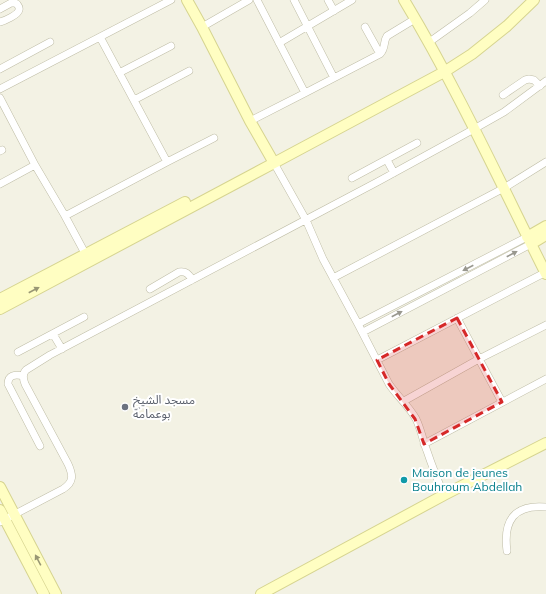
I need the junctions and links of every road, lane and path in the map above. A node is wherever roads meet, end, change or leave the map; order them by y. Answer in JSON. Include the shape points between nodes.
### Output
{"nodes":[{"id":1,"x":172,"y":0,"type":"edge"},
{"id":2,"x":187,"y":0,"type":"edge"},
{"id":3,"x":249,"y":0,"type":"edge"},
{"id":4,"x":257,"y":0,"type":"edge"},
{"id":5,"x":294,"y":0,"type":"edge"},
{"id":6,"x":328,"y":0,"type":"edge"},
{"id":7,"x":352,"y":0,"type":"edge"},
{"id":8,"x":404,"y":0,"type":"edge"},
{"id":9,"x":485,"y":0,"type":"edge"},
{"id":10,"x":526,"y":0,"type":"edge"},
{"id":11,"x":534,"y":0,"type":"edge"},
{"id":12,"x":0,"y":9,"type":"edge"},
{"id":13,"x":334,"y":11,"type":"junction"},
{"id":14,"x":415,"y":19,"type":"junction"},
{"id":15,"x":0,"y":22,"type":"edge"},
{"id":16,"x":308,"y":26,"type":"junction"},
{"id":17,"x":202,"y":27,"type":"junction"},
{"id":18,"x":366,"y":27,"type":"dead end"},
{"id":19,"x":100,"y":37,"type":"junction"},
{"id":20,"x":50,"y":42,"type":"dead end"},
{"id":21,"x":279,"y":43,"type":"junction"},
{"id":22,"x":428,"y":43,"type":"junction"},
{"id":23,"x":171,"y":46,"type":"dead end"},
{"id":24,"x":380,"y":54,"type":"junction"},
{"id":25,"x":0,"y":69,"type":"edge"},
{"id":26,"x":442,"y":69,"type":"junction"},
{"id":27,"x":190,"y":71,"type":"dead end"},
{"id":28,"x":119,"y":74,"type":"junction"},
{"id":29,"x":334,"y":78,"type":"junction"},
{"id":30,"x":543,"y":84,"type":"edge"},
{"id":31,"x":0,"y":89,"type":"edge"},
{"id":32,"x":305,"y":93,"type":"junction"},
{"id":33,"x":503,"y":95,"type":"dead end"},
{"id":34,"x":0,"y":98,"type":"edge"},
{"id":35,"x":134,"y":100,"type":"junction"},
{"id":36,"x":250,"y":121,"type":"junction"},
{"id":37,"x":474,"y":129,"type":"junction"},
{"id":38,"x":214,"y":138,"type":"dead end"},
{"id":39,"x":417,"y":143,"type":"dead end"},
{"id":40,"x":272,"y":160,"type":"junction"},
{"id":41,"x":387,"y":160,"type":"junction"},
{"id":42,"x":166,"y":162,"type":"junction"},
{"id":43,"x":546,"y":162,"type":"edge"},
{"id":44,"x":36,"y":165,"type":"junction"},
{"id":45,"x":394,"y":173,"type":"junction"},
{"id":46,"x":352,"y":178,"type":"dead end"},
{"id":47,"x":0,"y":184,"type":"edge"},
{"id":48,"x":504,"y":188,"type":"junction"},
{"id":49,"x":65,"y":216,"type":"junction"},
{"id":50,"x":306,"y":220,"type":"junction"},
{"id":51,"x":546,"y":226,"type":"edge"},
{"id":52,"x":546,"y":235,"type":"edge"},
{"id":53,"x":529,"y":240,"type":"junction"},
{"id":54,"x":88,"y":258,"type":"junction"},
{"id":55,"x":546,"y":273,"type":"edge"},
{"id":56,"x":333,"y":278,"type":"junction"},
{"id":57,"x":192,"y":280,"type":"junction"},
{"id":58,"x":150,"y":290,"type":"dead end"},
{"id":59,"x":0,"y":299,"type":"edge"},
{"id":60,"x":0,"y":309,"type":"edge"},
{"id":61,"x":84,"y":317,"type":"dead end"},
{"id":62,"x":457,"y":318,"type":"junction"},
{"id":63,"x":358,"y":324,"type":"junction"},
{"id":64,"x":546,"y":325,"type":"edge"},
{"id":65,"x":363,"y":332,"type":"junction"},
{"id":66,"x":53,"y":334,"type":"junction"},
{"id":67,"x":62,"y":349,"type":"junction"},
{"id":68,"x":18,"y":352,"type":"dead end"},
{"id":69,"x":479,"y":359,"type":"junction"},
{"id":70,"x":377,"y":360,"type":"junction"},
{"id":71,"x":23,"y":376,"type":"junction"},
{"id":72,"x":546,"y":378,"type":"edge"},
{"id":73,"x":404,"y":402,"type":"junction"},
{"id":74,"x":502,"y":402,"type":"junction"},
{"id":75,"x":546,"y":443,"type":"edge"},
{"id":76,"x":424,"y":444,"type":"junction"},
{"id":77,"x":40,"y":446,"type":"dead end"},
{"id":78,"x":546,"y":449,"type":"edge"},
{"id":79,"x":0,"y":488,"type":"edge"},
{"id":80,"x":444,"y":495,"type":"junction"},
{"id":81,"x":546,"y":507,"type":"edge"},
{"id":82,"x":0,"y":510,"type":"edge"},
{"id":83,"x":6,"y":519,"type":"edge"},
{"id":84,"x":507,"y":551,"type":"dead end"},
{"id":85,"x":271,"y":593,"type":"edge"},
{"id":86,"x":44,"y":594,"type":"edge"},
{"id":87,"x":56,"y":594,"type":"edge"}],
"edges":[{"from":1,"to":19,"type":"street"},
{"from":2,"to":17,"type":"main road"},
{"from":3,"to":17,"type":"street"},
{"from":4,"to":21,"type":"street"},
{"from":5,"to":16,"type":"street"},
{"from":6,"to":13,"type":"street"},
{"from":7,"to":13,"type":"street"},
{"from":8,"to":14,"type":"main road"},
{"from":9,"to":22,"type":"street"},
{"from":10,"to":26,"type":"main road"},
{"from":11,"to":26,"type":"main road","via":[[472,54]]},
{"from":12,"to":15,"type":"street","via":[[13,3],[19,8],[17,13]]},
{"from":13,"to":16,"type":"street"},
{"from":14,"to":22,"type":"main road"},
{"from":14,"to":24,"type":"street","via":[[387,36]]},
{"from":16,"to":21,"type":"street"},
{"from":16,"to":29,"type":"street"},
{"from":17,"to":36,"type":"main road"},
{"from":18,"to":24,"type":"street"},
{"from":19,"to":28,"type":"street"},
{"from":19,"to":31,"type":"street"},
{"from":20,"to":25,"type":"street"},
{"from":21,"to":32,"type":"street"},
{"from":22,"to":26,"type":"main road"},
{"from":23,"to":28,"type":"street"},
{"from":24,"to":29,"type":"street"},
{"from":26,"to":37,"type":"main road"},
{"from":26,"to":40,"type":"main road"},
{"from":27,"to":35,"type":"street"},
{"from":28,"to":35,"type":"street"},
{"from":29,"to":32,"type":"street"},
{"from":30,"to":33,"type":"street","via":[[527,80]]},
{"from":30,"to":37,"type":"street","via":[[504,112]]},
{"from":32,"to":36,"type":"street"},
{"from":34,"to":44,"type":"street"},
{"from":35,"to":42,"type":"street"},
{"from":36,"to":40,"type":"main road"},
{"from":37,"to":45,"type":"street"},
{"from":37,"to":48,"type":"main road"},
{"from":38,"to":42,"type":"street"},
{"from":39,"to":41,"type":"street"},
{"from":40,"to":50,"type":"street"},
{"from":40,"to":54,"type":"main road"},
{"from":41,"to":45,"type":"street"},
{"from":41,"to":46,"type":"street"},
{"from":42,"to":49,"type":"street"},
{"from":43,"to":48,"type":"street"},
{"from":44,"to":47,"type":"street"},
{"from":44,"to":49,"type":"street"},
{"from":45,"to":50,"type":"street"},
{"from":48,"to":53,"type":"main road"},
{"from":48,"to":56,"type":"street"},
{"from":49,"to":54,"type":"street"},
{"from":50,"to":56,"type":"street"},
{"from":50,"to":57,"type":"street","via":[[266,238]]},
{"from":51,"to":53,"type":"main road"},
{"from":52,"to":53,"type":"main road"},
{"from":53,"to":55,"type":"main road"},
{"from":53,"to":63,"type":"street","one_way":true},
{"from":65,"to":53,"type":"street","one_way":true},
{"from":54,"to":59,"type":"main road"},
{"from":60,"to":54,"type":"main road","one_way":true},
{"from":55,"to":62,"type":"street"},
{"from":56,"to":63,"type":"street"},
{"from":57,"to":58,"type":"street","via":[[189,274],[179,272]]},
{"from":57,"to":67,"type":"street"},
{"from":61,"to":66,"type":"street"},
{"from":62,"to":69,"type":"street"},
{"from":62,"to":70,"type":"street"},
{"from":63,"to":65,"type":"street"},
{"from":64,"to":69,"type":"street"},
{"from":65,"to":70,"type":"street"},
{"from":66,"to":67,"type":"street"},
{"from":66,"to":68,"type":"street"},
{"from":67,"to":71,"type":"street","via":[[26,370]]},
{"from":69,"to":73,"type":"street"},
{"from":69,"to":74,"type":"street"},
{"from":70,"to":73,"type":"street","via":[[389,384]]},
{"from":71,"to":77,"type":"street","via":[[11,376],[8,384]]},
{"from":71,"to":83,"type":"street","via":[[68,464],[72,478],[67,486]]},
{"from":72,"to":74,"type":"street"},
{"from":73,"to":76,"type":"street","via":[[415,418]]},
{"from":74,"to":76,"type":"street"},
{"from":75,"to":80,"type":"main road"},
{"from":76,"to":80,"type":"street"},
{"from":78,"to":85,"type":"main road"},
{"from":79,"to":83,"type":"main road"},
{"from":80,"to":85,"type":"main road"},
{"from":81,"to":84,"type":"street","via":[[532,507],[516,513],[506,531]]},
{"from":82,"to":83,"type":"main road"},
{"from":83,"to":86,"type":"main road"},
{"from":87,"to":83,"type":"main road","one_way":true}]}
